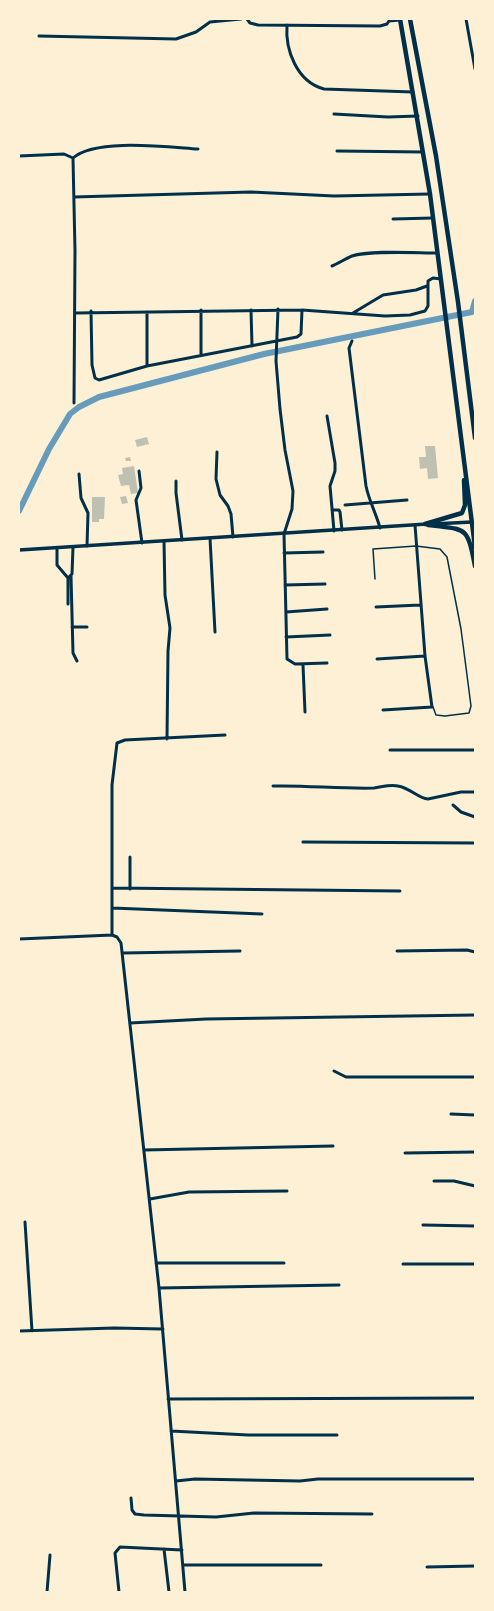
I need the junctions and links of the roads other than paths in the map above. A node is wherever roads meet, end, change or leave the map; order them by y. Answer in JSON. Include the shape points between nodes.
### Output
{"nodes":[{"id":1,"x":241,"y":19,"type":"edge"},
{"id":2,"x":247,"y":19,"type":"edge"},
{"id":3,"x":410,"y":19,"type":"edge"},
{"id":4,"x":466,"y":19,"type":"edge"},
{"id":5,"x":387,"y":20,"type":"edge"},
{"id":6,"x":400,"y":20,"type":"edge"},
{"id":7,"x":286,"y":25,"type":"junction"},
{"id":8,"x":39,"y":36,"type":"dead end"},
{"id":9,"x":475,"y":67,"type":"edge"},
{"id":10,"x":413,"y":92,"type":"junction"},
{"id":11,"x":334,"y":114,"type":"dead end"},
{"id":12,"x":418,"y":116,"type":"junction"},
{"id":13,"x":198,"y":149,"type":"dead end"},
{"id":14,"x":336,"y":151,"type":"dead end"},
{"id":15,"x":424,"y":152,"type":"junction"},
{"id":16,"x":19,"y":156,"type":"edge"},
{"id":17,"x":73,"y":158,"type":"junction"},
{"id":18,"x":430,"y":194,"type":"junction"},
{"id":19,"x":74,"y":197,"type":"junction"},
{"id":20,"x":433,"y":218,"type":"junction"},
{"id":21,"x":393,"y":219,"type":"dead end"},
{"id":22,"x":437,"y":253,"type":"junction"},
{"id":23,"x":332,"y":266,"type":"dead end"},
{"id":24,"x":441,"y":279,"type":"junction"},
{"id":25,"x":427,"y":286,"type":"junction"},
{"id":26,"x":278,"y":309,"type":"junction"},
{"id":27,"x":201,"y":310,"type":"junction"},
{"id":28,"x":251,"y":310,"type":"junction"},
{"id":29,"x":302,"y":310,"type":"junction"},
{"id":30,"x":91,"y":312,"type":"junction"},
{"id":31,"x":147,"y":312,"type":"junction"},
{"id":32,"x":75,"y":313,"type":"junction"},
{"id":33,"x":352,"y":313,"type":"junction"},
{"id":34,"x":277,"y":341,"type":"junction"},
{"id":35,"x":352,"y":341,"type":"dead end"},
{"id":36,"x":252,"y":346,"type":"junction"},
{"id":37,"x":201,"y":355,"type":"junction"},
{"id":38,"x":147,"y":366,"type":"junction"},
{"id":39,"x":74,"y":403,"type":"dead end"},
{"id":40,"x":327,"y":416,"type":"dead end"},
{"id":41,"x":475,"y":438,"type":"edge"},
{"id":42,"x":462,"y":444,"type":"junction"},
{"id":43,"x":217,"y":452,"type":"dead end"},
{"id":44,"x":139,"y":471,"type":"dead end"},
{"id":45,"x":78,"y":474,"type":"dead end"},
{"id":46,"x":176,"y":481,"type":"dead end"},
{"id":47,"x":407,"y":500,"type":"dead end"},
{"id":48,"x":372,"y":503,"type":"junction"},
{"id":49,"x":345,"y":505,"type":"dead end"},
{"id":50,"x":332,"y":510,"type":"junction"},
{"id":51,"x":474,"y":522,"type":"edge"},
{"id":52,"x":425,"y":524,"type":"junction"},
{"id":53,"x":415,"y":525,"type":"junction"},
{"id":54,"x":380,"y":528,"type":"junction"},
{"id":55,"x":342,"y":530,"type":"junction"},
{"id":56,"x":334,"y":531,"type":"junction"},
{"id":57,"x":284,"y":534,"type":"junction"},
{"id":58,"x":234,"y":537,"type":"junction"},
{"id":59,"x":210,"y":538,"type":"junction"},
{"id":60,"x":182,"y":540,"type":"junction"},
{"id":61,"x":164,"y":541,"type":"junction"},
{"id":62,"x":142,"y":543,"type":"junction"},
{"id":63,"x":87,"y":546,"type":"junction"},
{"id":64,"x":416,"y":546,"type":"junction"},
{"id":65,"x":73,"y":547,"type":"junction"},
{"id":66,"x":475,"y":547,"type":"edge"},
{"id":67,"x":57,"y":548,"type":"junction"},
{"id":68,"x":19,"y":550,"type":"edge"},
{"id":69,"x":323,"y":552,"type":"dead end"},
{"id":70,"x":284,"y":553,"type":"junction"},
{"id":71,"x":475,"y":566,"type":"edge"},
{"id":72,"x":69,"y":577,"type":"junction"},
{"id":73,"x":375,"y":580,"type":"dead end"},
{"id":74,"x":325,"y":584,"type":"dead end"},
{"id":75,"x":285,"y":585,"type":"junction"},
{"id":76,"x":68,"y":604,"type":"dead end"},
{"id":77,"x":420,"y":605,"type":"junction"},
{"id":78,"x":376,"y":607,"type":"dead end"},
{"id":79,"x":327,"y":609,"type":"dead end"},
{"id":80,"x":286,"y":612,"type":"junction"},
{"id":81,"x":72,"y":627,"type":"junction"},
{"id":82,"x":87,"y":627,"type":"dead end"},
{"id":83,"x":215,"y":632,"type":"dead end"},
{"id":84,"x":330,"y":635,"type":"dead end"},
{"id":85,"x":286,"y":637,"type":"junction"},
{"id":86,"x":425,"y":656,"type":"junction"},
{"id":87,"x":377,"y":659,"type":"dead end"},
{"id":88,"x":77,"y":662,"type":"dead end"},
{"id":89,"x":327,"y":663,"type":"dead end"},
{"id":90,"x":303,"y":665,"type":"junction"},
{"id":91,"x":432,"y":707,"type":"junction"},
{"id":92,"x":383,"y":710,"type":"dead end"},
{"id":93,"x":305,"y":712,"type":"dead end"},
{"id":94,"x":225,"y":735,"type":"dead end"},
{"id":95,"x":167,"y":739,"type":"junction"},
{"id":96,"x":390,"y":750,"type":"dead end"},
{"id":97,"x":475,"y":750,"type":"edge"},
{"id":98,"x":272,"y":786,"type":"dead end"},
{"id":99,"x":475,"y":792,"type":"edge"},
{"id":100,"x":453,"y":805,"type":"dead end"},
{"id":101,"x":475,"y":817,"type":"edge"},
{"id":102,"x":303,"y":842,"type":"dead end"},
{"id":103,"x":475,"y":843,"type":"edge"},
{"id":104,"x":130,"y":857,"type":"dead end"},
{"id":105,"x":112,"y":888,"type":"junction"},
{"id":106,"x":130,"y":889,"type":"junction"},
{"id":107,"x":400,"y":891,"type":"dead end"},
{"id":108,"x":112,"y":908,"type":"junction"},
{"id":109,"x":262,"y":914,"type":"dead end"},
{"id":110,"x":112,"y":935,"type":"junction"},
{"id":111,"x":19,"y":939,"type":"edge"},
{"id":112,"x":240,"y":951,"type":"dead end"},
{"id":113,"x":397,"y":951,"type":"dead end"},
{"id":114,"x":475,"y":952,"type":"edge"},
{"id":115,"x":123,"y":953,"type":"junction"},
{"id":116,"x":475,"y":1015,"type":"edge"},
{"id":117,"x":130,"y":1023,"type":"junction"},
{"id":118,"x":334,"y":1071,"type":"dead end"},
{"id":119,"x":475,"y":1076,"type":"edge"},
{"id":120,"x":451,"y":1114,"type":"dead end"},
{"id":121,"x":475,"y":1115,"type":"edge"},
{"id":122,"x":333,"y":1146,"type":"dead end"},
{"id":123,"x":144,"y":1150,"type":"junction"},
{"id":124,"x":475,"y":1152,"type":"edge"},
{"id":125,"x":405,"y":1153,"type":"dead end"},
{"id":126,"x":434,"y":1181,"type":"dead end"},
{"id":127,"x":475,"y":1186,"type":"edge"},
{"id":128,"x":288,"y":1191,"type":"dead end"},
{"id":129,"x":150,"y":1199,"type":"junction"},
{"id":130,"x":25,"y":1222,"type":"dead end"},
{"id":131,"x":423,"y":1225,"type":"dead end"},
{"id":132,"x":475,"y":1226,"type":"edge"},
{"id":133,"x":156,"y":1263,"type":"junction"},
{"id":134,"x":284,"y":1263,"type":"dead end"},
{"id":135,"x":403,"y":1264,"type":"dead end"},
{"id":136,"x":475,"y":1264,"type":"edge"},
{"id":137,"x":339,"y":1285,"type":"dead end"},
{"id":138,"x":159,"y":1288,"type":"junction"},
{"id":139,"x":163,"y":1329,"type":"junction"},
{"id":140,"x":32,"y":1331,"type":"junction"},
{"id":141,"x":19,"y":1332,"type":"edge"},
{"id":142,"x":475,"y":1398,"type":"edge"},
{"id":143,"x":168,"y":1399,"type":"junction"},
{"id":144,"x":171,"y":1431,"type":"junction"},
{"id":145,"x":337,"y":1435,"type":"dead end"},
{"id":146,"x":475,"y":1479,"type":"edge"},
{"id":147,"x":176,"y":1481,"type":"junction"},
{"id":148,"x":131,"y":1498,"type":"dead end"},
{"id":149,"x":372,"y":1514,"type":"dead end"},
{"id":150,"x":178,"y":1515,"type":"junction"},
{"id":151,"x":164,"y":1549,"type":"junction"},
{"id":152,"x":182,"y":1550,"type":"junction"},
{"id":153,"x":50,"y":1554,"type":"dead end"},
{"id":154,"x":183,"y":1565,"type":"junction"},
{"id":155,"x":321,"y":1565,"type":"dead end"},
{"id":156,"x":475,"y":1566,"type":"edge"},
{"id":157,"x":427,"y":1567,"type":"dead end"},
{"id":158,"x":47,"y":1592,"type":"edge"},
{"id":159,"x":119,"y":1592,"type":"edge"},
{"id":160,"x":169,"y":1592,"type":"edge"},
{"id":161,"x":186,"y":1592,"type":"edge"}],
"edges":[{"from":1,"to":8,"type":"street","via":[[210,22],[196,32],[176,39]]},
{"from":2,"to":7,"type":"street","via":[[254,25]]},
{"from":3,"to":41,"type":"highway","via":[[436,156]]},
{"from":4,"to":9,"type":"street"},
{"from":5,"to":6,"type":"street"},
{"from":5,"to":7,"type":"street","via":[[386,24],[380,26]]},
{"from":6,"to":10,"type":"highway"},
{"from":7,"to":10,"type":"street","via":[[287,45],[295,63],[309,82],[318,88]]},
{"from":10,"to":12,"type":"highway"},
{"from":11,"to":12,"type":"street"},
{"from":12,"to":15,"type":"highway"},
{"from":13,"to":17,"type":"street","via":[[105,146],[79,152]]},
{"from":14,"to":15,"type":"street"},
{"from":15,"to":18,"type":"highway"},
{"from":16,"to":17,"type":"street","via":[[64,154]]},
{"from":17,"to":19,"type":"street"},
{"from":18,"to":19,"type":"street","via":[[334,196],[251,192]]},
{"from":18,"to":20,"type":"highway"},
{"from":19,"to":32,"type":"street"},
{"from":20,"to":21,"type":"street"},
{"from":20,"to":22,"type":"highway"},
{"from":22,"to":23,"type":"street","via":[[362,254]]},
{"from":22,"to":24,"type":"highway"},
{"from":24,"to":25,"type":"street","via":[[430,280]]},
{"from":24,"to":42,"type":"highway"},
{"from":25,"to":33,"type":"street","via":[[384,295]]},
{"from":25,"to":33,"type":"street","via":[[428,306],[418,313],[385,316]]},
{"from":26,"to":28,"type":"street"},
{"from":26,"to":29,"type":"street"},
{"from":26,"to":34,"type":"street"},
{"from":27,"to":28,"type":"street"},
{"from":27,"to":31,"type":"street"},
{"from":27,"to":37,"type":"street"},
{"from":28,"to":36,"type":"street"},
{"from":29,"to":33,"type":"street"},
{"from":29,"to":34,"type":"street","via":[[301,334]]},
{"from":30,"to":31,"type":"street"},
{"from":30,"to":32,"type":"street"},
{"from":30,"to":38,"type":"street","via":[[92,365],[95,378],[99,380]]},
{"from":31,"to":38,"type":"street"},
{"from":32,"to":39,"type":"street"},
{"from":34,"to":36,"type":"street"},
{"from":34,"to":57,"type":"street","via":[[276,362],[285,450],[293,491],[292,509]]},
{"from":35,"to":48,"type":"street","via":[[349,348],[356,409],[368,493]]},
{"from":36,"to":37,"type":"street"},
{"from":37,"to":38,"type":"street"},
{"from":40,"to":50,"type":"street","via":[[335,463],[330,486]]},
{"from":42,"to":51,"type":"highway"},
{"from":42,"to":52,"type":"highway","via":[[464,509],[456,516]]},
{"from":43,"to":58,"type":"street","via":[[216,479],[220,494],[231,514]]},
{"from":44,"to":62,"type":"street","via":[[141,488],[136,500]]},
{"from":45,"to":63,"type":"street","via":[[79,490],[88,513]]},
{"from":46,"to":60,"type":"street"},
{"from":47,"to":48,"type":"street"},
{"from":48,"to":49,"type":"street"},
{"from":48,"to":54,"type":"street"},
{"from":50,"to":55,"type":"street","via":[[339,510]]},
{"from":50,"to":56,"type":"street"},
{"from":51,"to":52,"type":"street"},
{"from":51,"to":66,"type":"highway"},
{"from":52,"to":53,"type":"street"},
{"from":52,"to":71,"type":"highway","via":[[463,530],[469,536]]},
{"from":53,"to":54,"type":"street"},
{"from":53,"to":64,"type":"street"},
{"from":54,"to":55,"type":"street"},
{"from":55,"to":56,"type":"street"},
{"from":56,"to":57,"type":"street"},
{"from":57,"to":58,"type":"street"},
{"from":57,"to":70,"type":"street"},
{"from":58,"to":59,"type":"street"},
{"from":59,"to":60,"type":"street"},
{"from":59,"to":83,"type":"street"},
{"from":60,"to":61,"type":"street"},
{"from":61,"to":62,"type":"street"},
{"from":61,"to":95,"type":"street","via":[[165,595],[170,628]]},
{"from":62,"to":63,"type":"street"},
{"from":63,"to":65,"type":"street"},
{"from":64,"to":73,"type":"lane","via":[[373,549]]},
{"from":64,"to":77,"type":"street"},
{"from":64,"to":91,"type":"lane","via":[[440,549],[447,557],[461,629],[471,706],[469,712],[445,716],[436,715]]},
{"from":65,"to":67,"type":"street"},
{"from":65,"to":72,"type":"street"},
{"from":67,"to":68,"type":"street"},
{"from":67,"to":72,"type":"street","via":[[57,565]]},
{"from":69,"to":70,"type":"street"},
{"from":70,"to":75,"type":"street"},
{"from":72,"to":76,"type":"street"},
{"from":72,"to":81,"type":"street"},
{"from":74,"to":75,"type":"street"},
{"from":75,"to":80,"type":"street"},
{"from":77,"to":78,"type":"street"},
{"from":77,"to":86,"type":"street"},
{"from":79,"to":80,"type":"street"},
{"from":80,"to":85,"type":"street"},
{"from":81,"to":82,"type":"street"},
{"from":81,"to":88,"type":"street","via":[[73,653]]},
{"from":84,"to":85,"type":"street"},
{"from":85,"to":90,"type":"street","via":[[287,659]]},
{"from":86,"to":87,"type":"street"},
{"from":86,"to":91,"type":"street"},
{"from":89,"to":90,"type":"street"},
{"from":90,"to":93,"type":"street"},
{"from":91,"to":92,"type":"street"},
{"from":94,"to":95,"type":"street"},
{"from":95,"to":105,"type":"street","via":[[125,740],[116,745],[112,785]]},
{"from":96,"to":97,"type":"street"},
{"from":98,"to":99,"type":"street","via":[[396,786],[410,789],[424,799]]},
{"from":100,"to":101,"type":"street","via":[[461,812]]},
{"from":102,"to":103,"type":"street"},
{"from":104,"to":106,"type":"street"},
{"from":105,"to":106,"type":"street"},
{"from":105,"to":108,"type":"street"},
{"from":106,"to":107,"type":"street"},
{"from":108,"to":109,"type":"street"},
{"from":108,"to":110,"type":"street"},
{"from":110,"to":111,"type":"street"},
{"from":110,"to":115,"type":"street","via":[[119,940]]},
{"from":112,"to":115,"type":"street"},
{"from":113,"to":114,"type":"street"},
{"from":115,"to":117,"type":"street"},
{"from":116,"to":117,"type":"street","via":[[206,1019]]},
{"from":117,"to":123,"type":"street"},
{"from":118,"to":119,"type":"street","via":[[346,1077]]},
{"from":120,"to":121,"type":"street"},
{"from":122,"to":123,"type":"street"},
{"from":123,"to":129,"type":"street"},
{"from":124,"to":125,"type":"street"},
{"from":126,"to":127,"type":"street"},
{"from":128,"to":129,"type":"street","via":[[189,1192]]},
{"from":129,"to":133,"type":"street"},
{"from":130,"to":140,"type":"street"},
{"from":131,"to":132,"type":"street"},
{"from":133,"to":134,"type":"street"},
{"from":133,"to":138,"type":"street"},
{"from":135,"to":136,"type":"street"},
{"from":137,"to":138,"type":"street"},
{"from":138,"to":139,"type":"street"},
{"from":139,"to":140,"type":"street"},
{"from":139,"to":143,"type":"street"},
{"from":140,"to":141,"type":"street"},
{"from":142,"to":143,"type":"street"},
{"from":143,"to":144,"type":"street"},
{"from":144,"to":145,"type":"street","via":[[248,1436]]},
{"from":144,"to":147,"type":"street"},
{"from":146,"to":147,"type":"street"},
{"from":147,"to":150,"type":"street"},
{"from":148,"to":150,"type":"street","via":[[135,1514]]},
{"from":149,"to":150,"type":"street"},
{"from":150,"to":152,"type":"street"},
{"from":151,"to":152,"type":"street"},
{"from":151,"to":159,"type":"street","via":[[120,1547],[114,1553]]},
{"from":151,"to":160,"type":"street"},
{"from":152,"to":154,"type":"street"},
{"from":153,"to":158,"type":"street"},
{"from":154,"to":155,"type":"street"},
{"from":154,"to":161,"type":"street"},
{"from":156,"to":157,"type":"street"}]}
